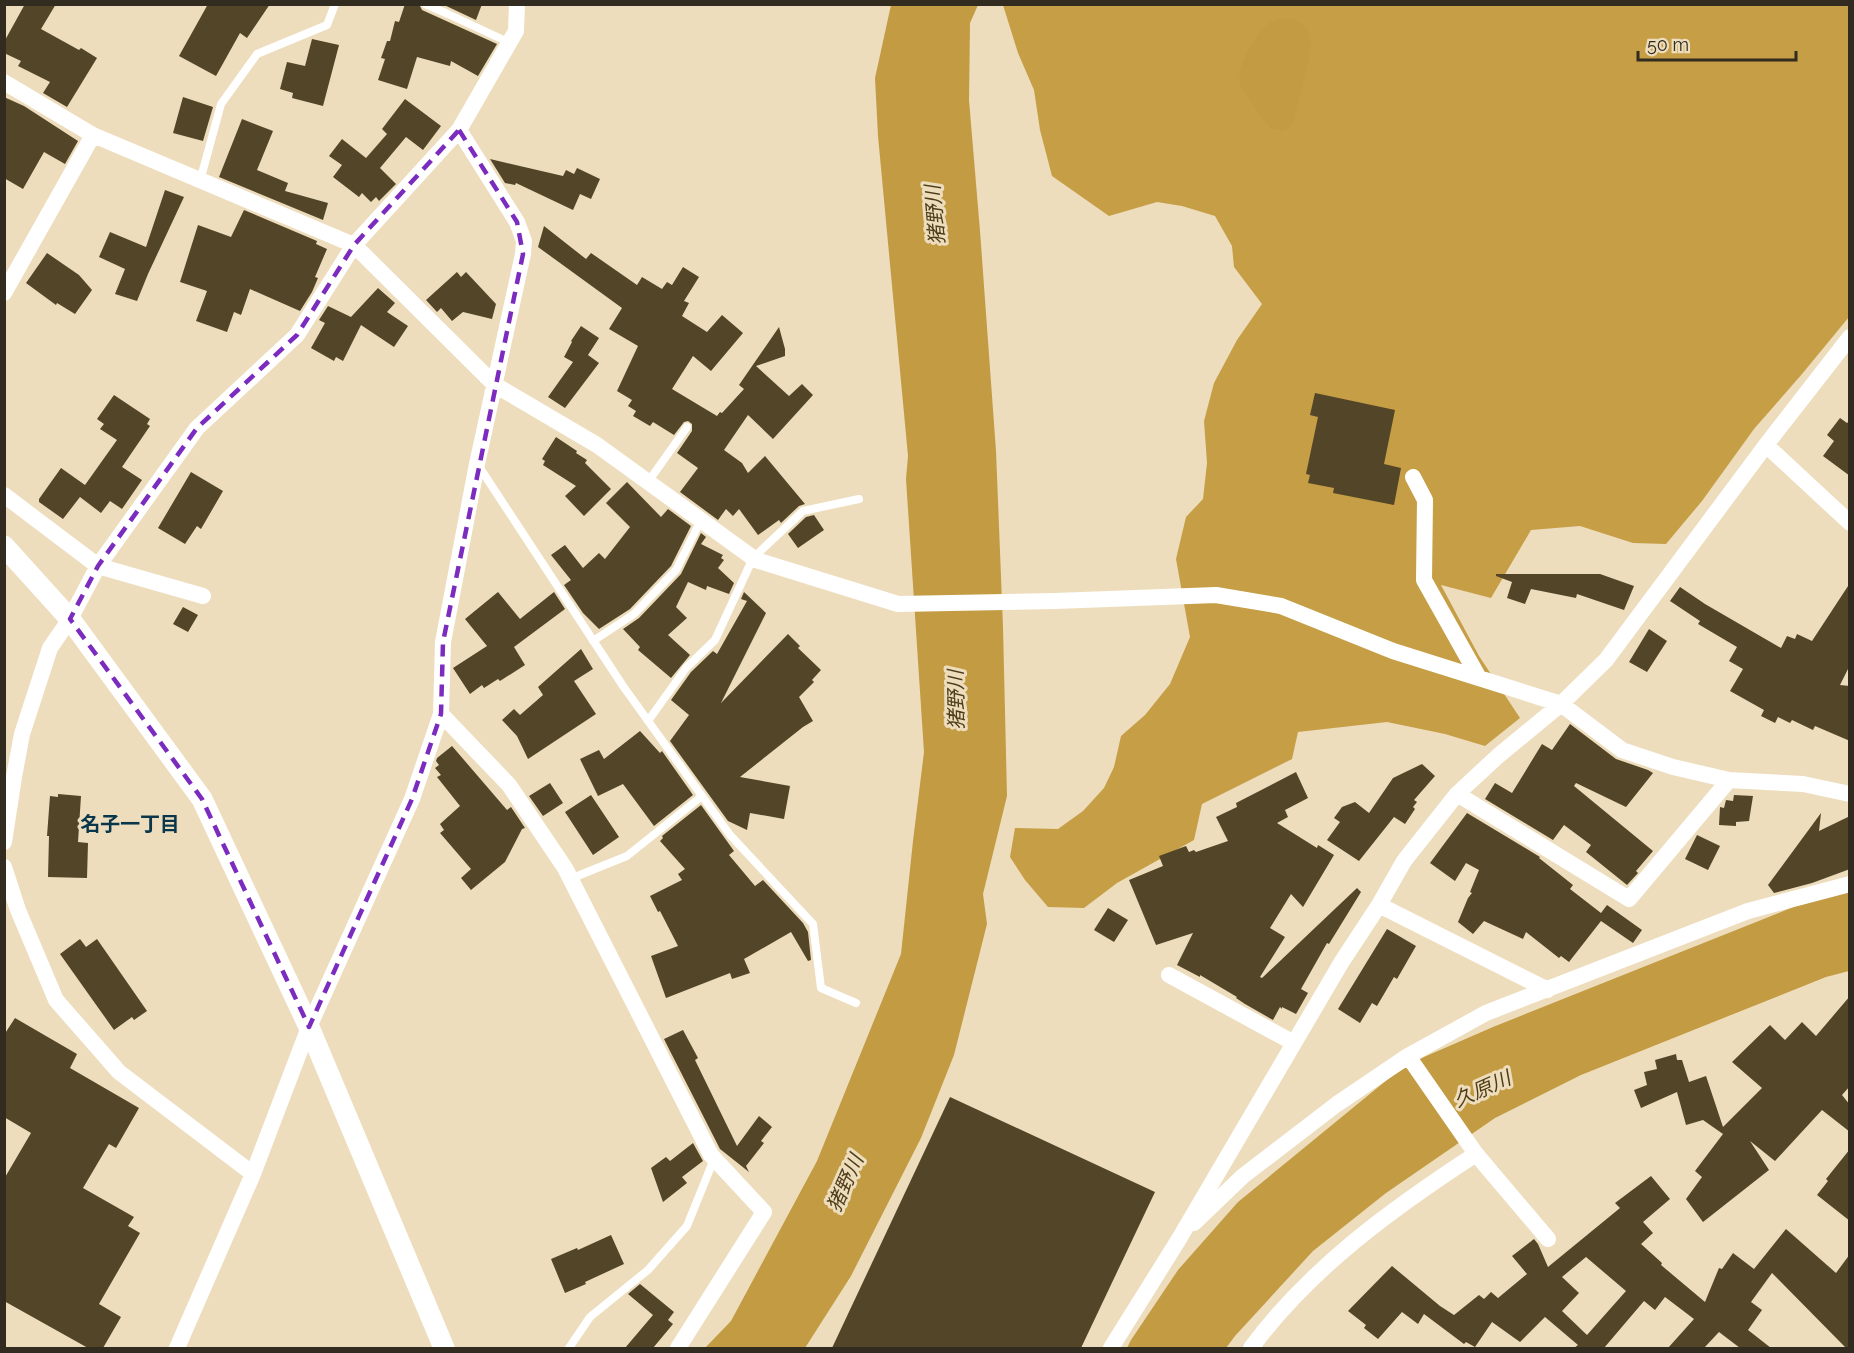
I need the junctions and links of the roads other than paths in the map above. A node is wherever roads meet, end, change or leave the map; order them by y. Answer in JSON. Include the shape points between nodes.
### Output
{"nodes":[{"id":1,"x":335,"y":4,"type":"edge"},
{"id":2,"x":425,"y":4,"type":"edge"},
{"id":3,"x":517,"y":4,"type":"edge"},
{"id":4,"x":508,"y":42,"type":"junction"},
{"id":5,"x":4,"y":82,"type":"edge"},
{"id":6,"x":459,"y":130,"type":"junction"},
{"id":7,"x":93,"y":135,"type":"junction"},
{"id":8,"x":200,"y":181,"type":"junction"},
{"id":9,"x":354,"y":245,"type":"junction"},
{"id":10,"x":4,"y":292,"type":"edge"},
{"id":11,"x":1850,"y":337,"type":"edge"},
{"id":12,"x":495,"y":385,"type":"junction"},
{"id":13,"x":687,"y":427,"type":"dead end"},
{"id":14,"x":1766,"y":445,"type":"junction"},
{"id":15,"x":477,"y":464,"type":"junction"},
{"id":16,"x":1413,"y":477,"type":"dead end"},
{"id":17,"x":648,"y":482,"type":"junction"},
{"id":18,"x":4,"y":495,"type":"edge"},
{"id":19,"x":859,"y":498,"type":"dead end"},
{"id":20,"x":701,"y":520,"type":"junction"},
{"id":21,"x":1850,"y":523,"type":"edge"},
{"id":22,"x":4,"y":546,"type":"edge"},
{"id":23,"x":753,"y":558,"type":"junction"},
{"id":24,"x":98,"y":566,"type":"junction"},
{"id":25,"x":203,"y":596,"type":"dead end"},
{"id":26,"x":70,"y":619,"type":"junction"},
{"id":27,"x":593,"y":641,"type":"junction"},
{"id":28,"x":1479,"y":678,"type":"junction"},
{"id":29,"x":1561,"y":704,"type":"junction"},
{"id":30,"x":441,"y":714,"type":"junction"},
{"id":31,"x":648,"y":721,"type":"junction"},
{"id":32,"x":1729,"y":780,"type":"junction"},
{"id":33,"x":1457,"y":794,"type":"junction"},
{"id":34,"x":1850,"y":794,"type":"edge"},
{"id":35,"x":702,"y":796,"type":"junction"},
{"id":36,"x":4,"y":842,"type":"edge"},
{"id":37,"x":4,"y":867,"type":"edge"},
{"id":38,"x":570,"y":879,"type":"junction"},
{"id":39,"x":1850,"y":884,"type":"edge"},
{"id":40,"x":1379,"y":905,"type":"junction"},
{"id":41,"x":1168,"y":975,"type":"dead end"},
{"id":42,"x":1548,"y":990,"type":"junction"},
{"id":43,"x":856,"y":1003,"type":"dead end"},
{"id":44,"x":309,"y":1027,"type":"junction"},
{"id":45,"x":1294,"y":1043,"type":"junction"},
{"id":46,"x":1408,"y":1056,"type":"junction"},
{"id":47,"x":1476,"y":1154,"type":"junction"},
{"id":48,"x":714,"y":1159,"type":"junction"},
{"id":49,"x":253,"y":1174,"type":"junction"},
{"id":50,"x":1179,"y":1239,"type":"junction"},
{"id":51,"x":1548,"y":1239,"type":"dead end"},
{"id":52,"x":177,"y":1348,"type":"edge"},
{"id":53,"x":444,"y":1348,"type":"edge"},
{"id":54,"x":569,"y":1348,"type":"edge"},
{"id":55,"x":678,"y":1348,"type":"edge"},
{"id":56,"x":1111,"y":1348,"type":"edge"},
{"id":57,"x":1251,"y":1348,"type":"edge"}],
"edges":[{"from":1,"to":8,"type":"lane","via":[[327,25],[257,54],[221,104]]},
{"from":2,"to":4,"type":"lane"},
{"from":3,"to":4,"type":"street","via":[[516,31]]},
{"from":4,"to":6,"type":"street"},
{"from":5,"to":7,"type":"street"},
{"from":6,"to":9,"type":"street"},
{"from":6,"to":12,"type":"street","via":[[517,222],[524,241]]},
{"from":7,"to":8,"type":"street"},
{"from":7,"to":10,"type":"street"},
{"from":8,"to":9,"type":"street"},
{"from":9,"to":12,"type":"street"},
{"from":9,"to":24,"type":"street","via":[[297,335],[197,428]]},
{"from":11,"to":14,"type":"street"},
{"from":12,"to":15,"type":"street"},
{"from":12,"to":17,"type":"street","via":[[597,445]]},
{"from":13,"to":17,"type":"lane"},
{"from":14,"to":21,"type":"street"},
{"from":14,"to":29,"type":"street","via":[[1606,660]]},
{"from":15,"to":27,"type":"lane"},
{"from":15,"to":30,"type":"street","via":[[443,642]]},
{"from":16,"to":28,"type":"street","via":[[1425,500],[1424,580]]},
{"from":17,"to":20,"type":"street"},
{"from":18,"to":24,"type":"street"},
{"from":19,"to":23,"type":"lane","via":[[803,511]]},
{"from":20,"to":23,"type":"street"},
{"from":20,"to":27,"type":"lane","via":[[676,570],[634,614]]},
{"from":22,"to":26,"type":"street"},
{"from":23,"to":28,"type":"street","via":[[898,604],[1216,595],[1281,606],[1393,651]]},
{"from":23,"to":31,"type":"lane","via":[[715,640],[686,668]]},
{"from":24,"to":25,"type":"street"},
{"from":24,"to":26,"type":"street"},
{"from":26,"to":36,"type":"street","via":[[50,648],[22,734]]},
{"from":26,"to":44,"type":"street","via":[[202,799]]},
{"from":27,"to":31,"type":"lane"},
{"from":28,"to":29,"type":"street"},
{"from":29,"to":32,"type":"street","via":[[1622,750]]},
{"from":29,"to":33,"type":"street"},
{"from":30,"to":38,"type":"street","via":[[509,785]]},
{"from":30,"to":44,"type":"street","via":[[412,799]]},
{"from":31,"to":35,"type":"lane"},
{"from":32,"to":33,"type":"street","via":[[1629,900]]},
{"from":32,"to":34,"type":"street","via":[[1803,784]]},
{"from":33,"to":40,"type":"street","via":[[1404,861]]},
{"from":35,"to":38,"type":"lane","via":[[627,856]]},
{"from":35,"to":43,"type":"lane","via":[[730,835],[813,924],[821,988]]},
{"from":37,"to":49,"type":"street","via":[[56,1000],[119,1072]]},
{"from":38,"to":48,"type":"street"},
{"from":39,"to":42,"type":"street","via":[[1748,911]]},
{"from":40,"to":42,"type":"street"},
{"from":40,"to":45,"type":"street"},
{"from":41,"to":45,"type":"street"},
{"from":42,"to":46,"type":"street","via":[[1486,1013]]},
{"from":44,"to":49,"type":"street"},
{"from":44,"to":53,"type":"street"},
{"from":45,"to":50,"type":"street"},
{"from":46,"to":47,"type":"street"},
{"from":46,"to":50,"type":"street","via":[[1243,1176]]},
{"from":47,"to":51,"type":"street"},
{"from":47,"to":57,"type":"street","via":[[1373,1226],[1310,1280]]},
{"from":48,"to":54,"type":"lane","via":[[687,1226],[648,1270],[590,1317]]},
{"from":48,"to":55,"type":"street","via":[[764,1212]]},
{"from":49,"to":52,"type":"street"},
{"from":50,"to":56,"type":"street"}]}
